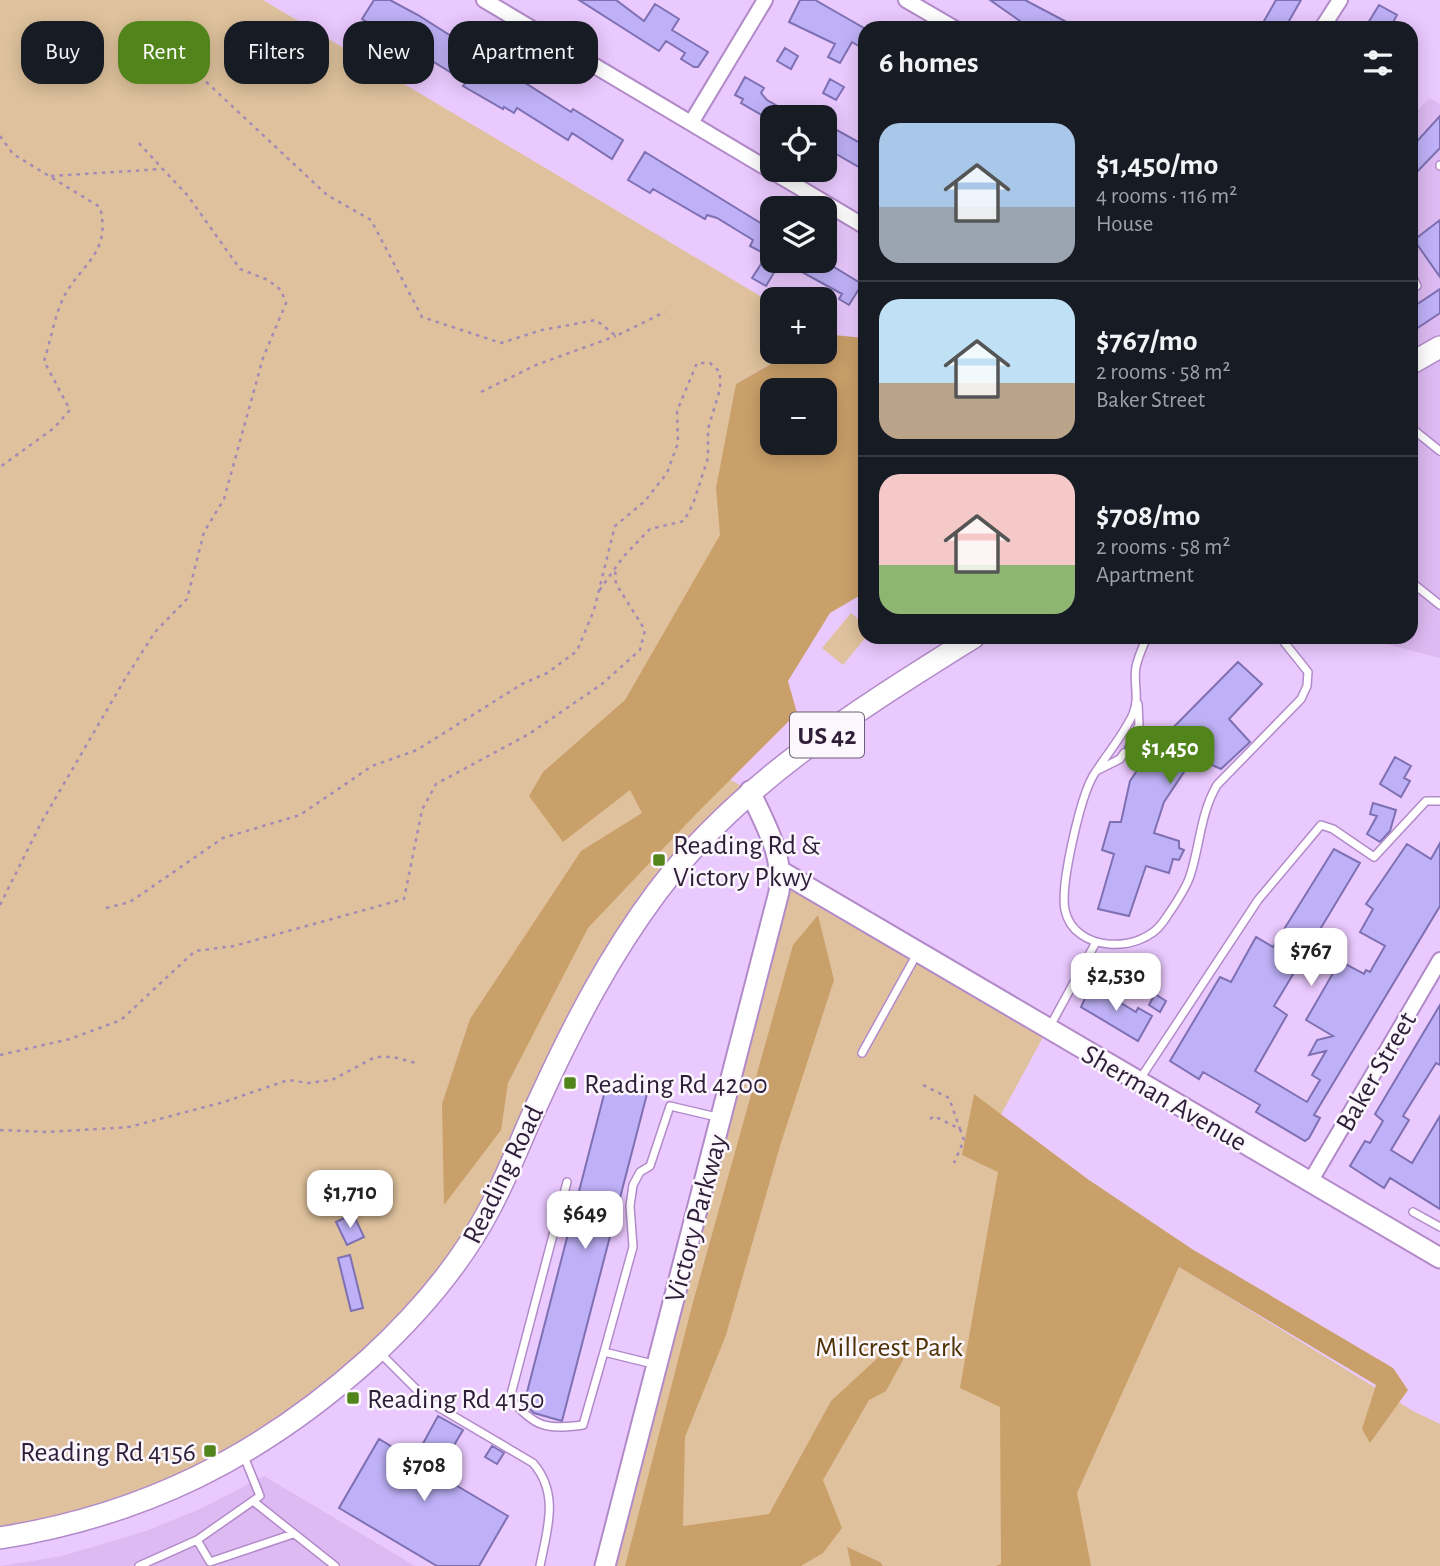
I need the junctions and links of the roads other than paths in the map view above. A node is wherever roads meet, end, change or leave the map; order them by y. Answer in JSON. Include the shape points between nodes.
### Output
{"nodes":[{"id":1,"x":484,"y":0,"type":"edge"},
{"id":2,"x":765,"y":0,"type":"edge"},
{"id":3,"x":906,"y":0,"type":"edge"},
{"id":4,"x":1340,"y":0,"type":"edge"},
{"id":5,"x":942,"y":21,"type":"edge"},
{"id":6,"x":1326,"y":21,"type":"edge"},
{"id":7,"x":691,"y":123,"type":"junction"},
{"id":8,"x":858,"y":222,"type":"edge"},
{"id":9,"x":1440,"y":346,"type":"edge"},
{"id":10,"x":1418,"y":359,"type":"edge"},
{"id":11,"x":1418,"y":433,"type":"edge"},
{"id":12,"x":1440,"y":450,"type":"edge"},
{"id":13,"x":1418,"y":588,"type":"edge"},
{"id":14,"x":1440,"y":606,"type":"edge"},
{"id":15,"x":964,"y":644,"type":"edge"},
{"id":16,"x":1144,"y":644,"type":"edge"},
{"id":17,"x":1286,"y":644,"type":"edge"},
{"id":18,"x":1138,"y":699,"type":"junction"},
{"id":19,"x":1132,"y":740,"type":"dead end"},
{"id":20,"x":1124,"y":753,"type":"dead end"},
{"id":21,"x":1097,"y":771,"type":"junction"},
{"id":22,"x":750,"y":791,"type":"junction"},
{"id":23,"x":1440,"y":801,"type":"edge"},
{"id":24,"x":782,"y":872,"type":"junction"},
{"id":25,"x":1095,"y":944,"type":"junction"},
{"id":26,"x":918,"y":952,"type":"junction"},
{"id":27,"x":1440,"y":960,"type":"edge"},
{"id":28,"x":1048,"y":1028,"type":"junction"},
{"id":29,"x":862,"y":1054,"type":"dead end"},
{"id":30,"x":1139,"y":1081,"type":"junction"},
{"id":31,"x":721,"y":1118,"type":"junction"},
{"id":32,"x":567,"y":1182,"type":"dead end"},
{"id":33,"x":1310,"y":1182,"type":"junction"},
{"id":34,"x":1413,"y":1212,"type":"dead end"},
{"id":35,"x":1440,"y":1227,"type":"edge"},
{"id":36,"x":1440,"y":1258,"type":"edge"},
{"id":37,"x":378,"y":1350,"type":"junction"},
{"id":38,"x":604,"y":1352,"type":"junction"},
{"id":39,"x":657,"y":1365,"type":"junction"},
{"id":40,"x":243,"y":1454,"type":"junction"},
{"id":41,"x":253,"y":1501,"type":"junction"},
{"id":42,"x":293,"y":1534,"type":"junction"},
{"id":43,"x":0,"y":1538,"type":"edge"},
{"id":44,"x":197,"y":1540,"type":"junction"},
{"id":45,"x":139,"y":1566,"type":"edge"},
{"id":46,"x":335,"y":1566,"type":"edge"},
{"id":47,"x":540,"y":1566,"type":"edge"},
{"id":48,"x":605,"y":1566,"type":"edge"}],
"edges":[{"from":1,"to":7,"type":"street"},
{"from":2,"to":7,"type":"street"},
{"from":3,"to":5,"type":"street"},
{"from":4,"to":6,"type":"street"},
{"from":7,"to":8,"type":"street"},
{"from":9,"to":10,"type":"main road"},
{"from":11,"to":12,"type":"lane"},
{"from":13,"to":14,"type":"lane"},
{"from":15,"to":22,"type":"main road","name":"Reading Road","number":"US 42"},
{"from":16,"to":18,"type":"lane","via":[[1135,669]]},
{"from":17,"to":25,"type":"lane","via":[[1308,672],[1307,686],[1301,699],[1217,785],[1207,802],[1189,879],[1162,925],[1148,936]]},
{"from":18,"to":19,"type":"lane","via":[[1139,725]]},
{"from":18,"to":21,"type":"lane"},
{"from":20,"to":21,"type":"lane"},
{"from":21,"to":25,"type":"lane","via":[[1086,792],[1063,889],[1065,912],[1073,928]]},
{"from":22,"to":24,"type":"street","name":"Victory Parkway"},
{"from":22,"to":37,"type":"main road","name":"Reading Road","number":"US 42","via":[[660,889],[617,949],[566,1042],[489,1211],[434,1291]]},
{"from":23,"to":30,"type":"lane","via":[[1426,801],[1374,857],[1321,825],[1258,900]]},
{"from":24,"to":26,"type":"street","name":"Sherman Avenue"},
{"from":24,"to":31,"type":"street","name":"Victory Parkway"},
{"from":25,"to":28,"type":"lane"},
{"from":26,"to":28,"type":"street","name":"Sherman Avenue"},
{"from":26,"to":29,"type":"lane"},
{"from":27,"to":33,"type":"street","name":"Baker Street"},
{"from":28,"to":30,"type":"street","name":"Sherman Avenue"},
{"from":30,"to":33,"type":"street","name":"Sherman Avenue"},
{"from":31,"to":38,"type":"lane","via":[[670,1106],[650,1166],[633,1185],[633,1247]]},
{"from":31,"to":39,"type":"street","name":"Victory Parkway"},
{"from":32,"to":38,"type":"lane","via":[[510,1398],[525,1417],[545,1427],[583,1425]]},
{"from":33,"to":36,"type":"street","name":"Sherman Avenue"},
{"from":34,"to":35,"type":"lane"},
{"from":37,"to":40,"type":"main road","name":"Reading Road","number":"US 42","via":[[332,1392]]},
{"from":37,"to":47,"type":"lane","via":[[428,1401],[533,1463],[542,1474],[550,1511]]},
{"from":38,"to":39,"type":"lane"},
{"from":39,"to":48,"type":"street","name":"Victory Parkway"},
{"from":40,"to":41,"type":"lane","via":[[260,1496]]},
{"from":40,"to":43,"type":"main road","name":"Reading Road","number":"US 42","via":[[191,1482],[124,1508],[69,1525]]},
{"from":41,"to":42,"type":"lane"},
{"from":41,"to":44,"type":"lane"},
{"from":42,"to":44,"type":"lane","via":[[209,1562]]},
{"from":42,"to":46,"type":"lane"},
{"from":44,"to":45,"type":"lane"}]}
